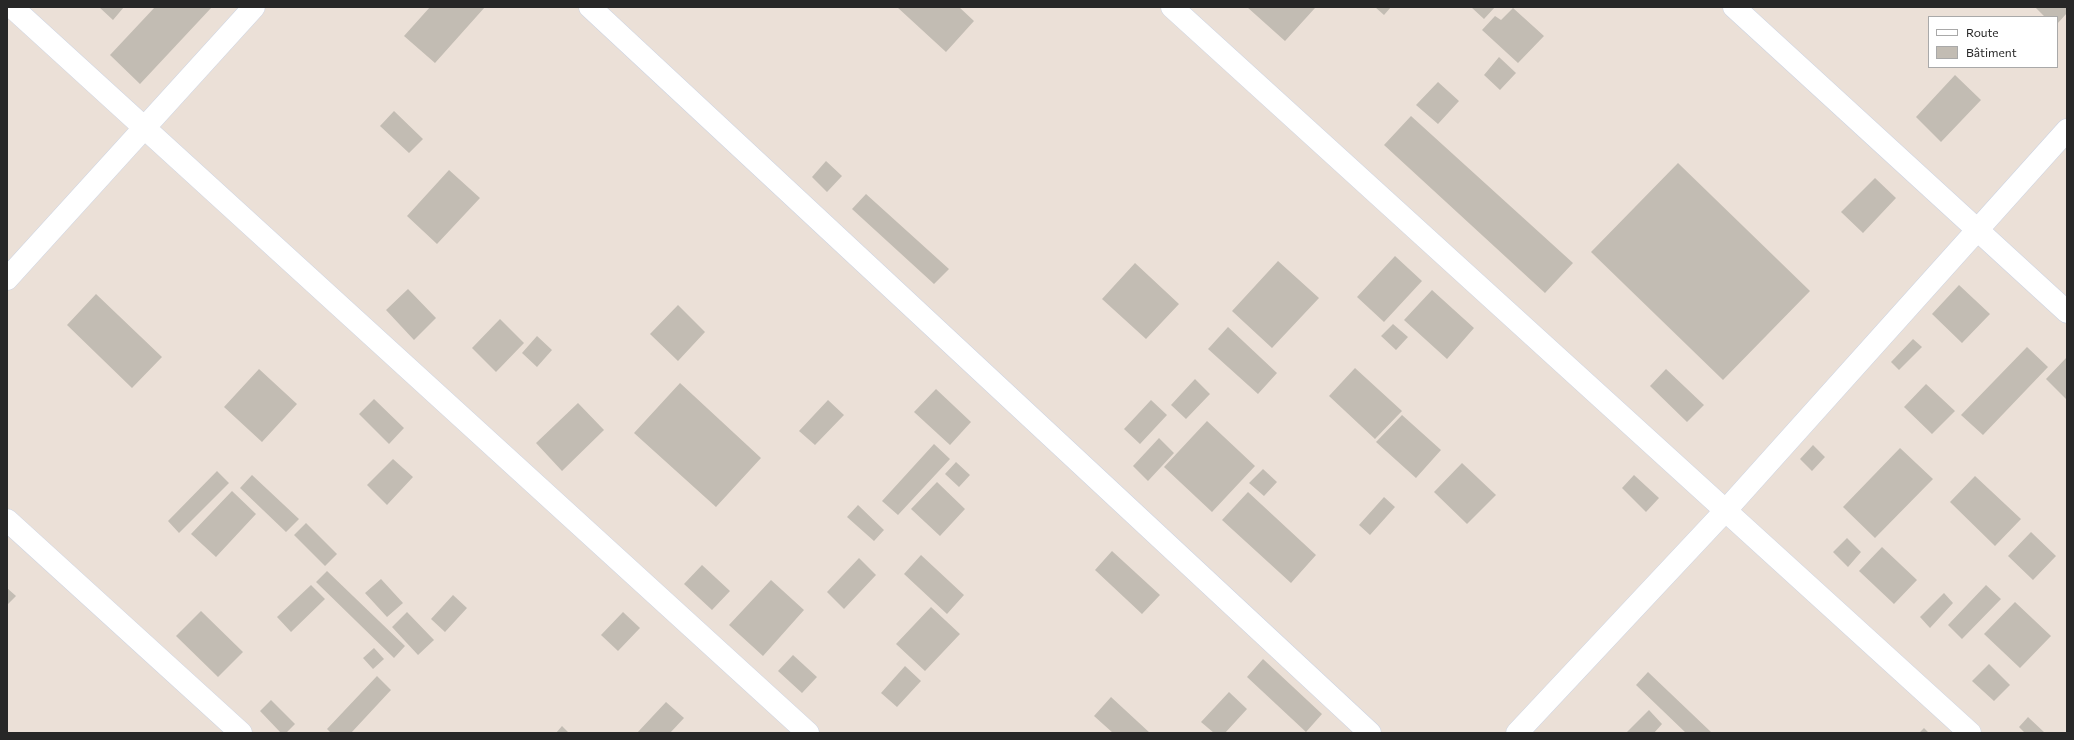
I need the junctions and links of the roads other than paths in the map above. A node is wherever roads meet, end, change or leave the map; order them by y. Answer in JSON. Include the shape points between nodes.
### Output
{"nodes":[{"id":1,"x":12,"y":7,"type":"edge"},
{"id":2,"x":254,"y":7,"type":"edge"},
{"id":3,"x":590,"y":7,"type":"edge"},
{"id":4,"x":1172,"y":7,"type":"edge"},
{"id":5,"x":1734,"y":7,"type":"edge"},
{"id":6,"x":144,"y":129,"type":"junction"},
{"id":7,"x":2067,"y":130,"type":"edge"},
{"id":8,"x":1977,"y":230,"type":"junction"},
{"id":9,"x":7,"y":279,"type":"edge"},
{"id":10,"x":2067,"y":312,"type":"edge"},
{"id":11,"x":1726,"y":510,"type":"junction"},
{"id":12,"x":7,"y":520,"type":"edge"},
{"id":13,"x":242,"y":733,"type":"edge"},
{"id":14,"x":808,"y":733,"type":"edge"},
{"id":15,"x":1370,"y":733,"type":"edge"},
{"id":16,"x":1517,"y":733,"type":"edge"},
{"id":17,"x":1970,"y":733,"type":"edge"}],
"edges":[{"from":1,"to":6,"type":"street"},
{"from":2,"to":6,"type":"street"},
{"from":3,"to":15,"type":"street"},
{"from":4,"to":11,"type":"street"},
{"from":5,"to":8,"type":"street"},
{"from":6,"to":9,"type":"street"},
{"from":6,"to":14,"type":"street"},
{"from":7,"to":8,"type":"street"},
{"from":8,"to":10,"type":"street"},
{"from":8,"to":11,"type":"street"},
{"from":11,"to":16,"type":"street"},
{"from":11,"to":17,"type":"street"},
{"from":12,"to":13,"type":"street"}]}
